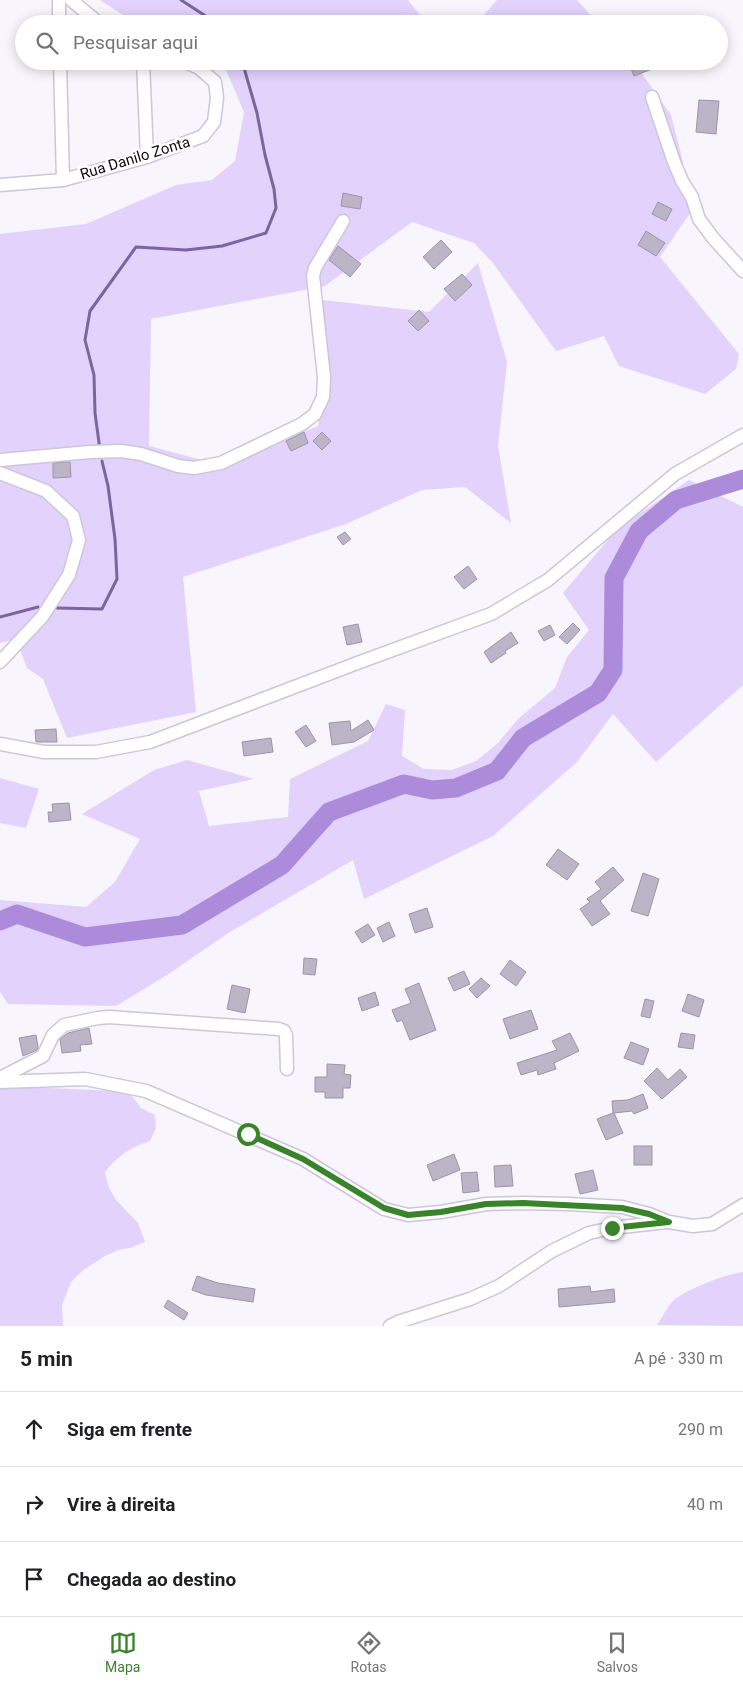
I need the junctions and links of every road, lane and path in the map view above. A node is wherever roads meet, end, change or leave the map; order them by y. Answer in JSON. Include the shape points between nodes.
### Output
{"nodes":[{"id":1,"x":59,"y":0,"type":"edge"},
{"id":2,"x":71,"y":0,"type":"edge"},
{"id":3,"x":59,"y":15,"type":"edge"},
{"id":4,"x":89,"y":15,"type":"edge"},
{"id":5,"x":60,"y":70,"type":"edge"},
{"id":6,"x":142,"y":70,"type":"edge"},
{"id":7,"x":201,"y":70,"type":"edge"},
{"id":8,"x":652,"y":97,"type":"dead end"},
{"id":9,"x":147,"y":157,"type":"junction"},
{"id":10,"x":63,"y":180,"type":"junction"},
{"id":11,"x":0,"y":185,"type":"edge"},
{"id":12,"x":343,"y":221,"type":"dead end"},
{"id":13,"x":743,"y":271,"type":"edge"},
{"id":14,"x":743,"y":435,"type":"edge"},
{"id":15,"x":0,"y":460,"type":"edge"},
{"id":16,"x":0,"y":473,"type":"edge"},
{"id":17,"x":0,"y":662,"type":"edge"},
{"id":18,"x":0,"y":744,"type":"edge"},
{"id":19,"x":287,"y":1069,"type":"dead end"},
{"id":20,"x":0,"y":1078,"type":"edge"},
{"id":21,"x":0,"y":1082,"type":"edge"},
{"id":22,"x":743,"y":1205,"type":"edge"},
{"id":23,"x":669,"y":1222,"type":"junction"},
{"id":24,"x":390,"y":1326,"type":"edge"}],
"edges":[{"from":1,"to":3,"type":"street"},
{"from":2,"to":4,"type":"street"},
{"from":5,"to":10,"type":"street"},
{"from":6,"to":9,"type":"street"},
{"from":7,"to":9,"type":"street","name":"Rua Danilo Zonta","via":[[215,82],[214,122],[203,136]]},
{"from":8,"to":13,"type":"street","via":[[674,162],[699,219]]},
{"from":9,"to":10,"type":"street","name":"Rua Danilo Zonta"},
{"from":10,"to":11,"type":"street","name":"Rua Danilo Zonta"},
{"from":12,"to":15,"type":"street","via":[[313,276],[324,397],[315,414],[302,424],[221,463],[194,468],[121,451]]},
{"from":14,"to":18,"type":"street","via":[[675,474],[548,580],[491,614],[150,742],[96,752],[44,752]]},
{"from":16,"to":17,"type":"street","via":[[46,491],[73,516],[79,540],[69,574],[42,618]]},
{"from":19,"to":20,"type":"street","via":[[286,1035],[279,1029],[109,1017],[64,1025],[53,1035],[43,1056]]},
{"from":21,"to":23,"type":"street","via":[[84,1079],[146,1092],[303,1159],[384,1208],[408,1215],[486,1204],[523,1203],[622,1208]]},
{"from":22,"to":23,"type":"street","via":[[712,1224],[693,1226]]},
{"from":23,"to":24,"type":"street","via":[[589,1233],[552,1251],[498,1286]]}]}
